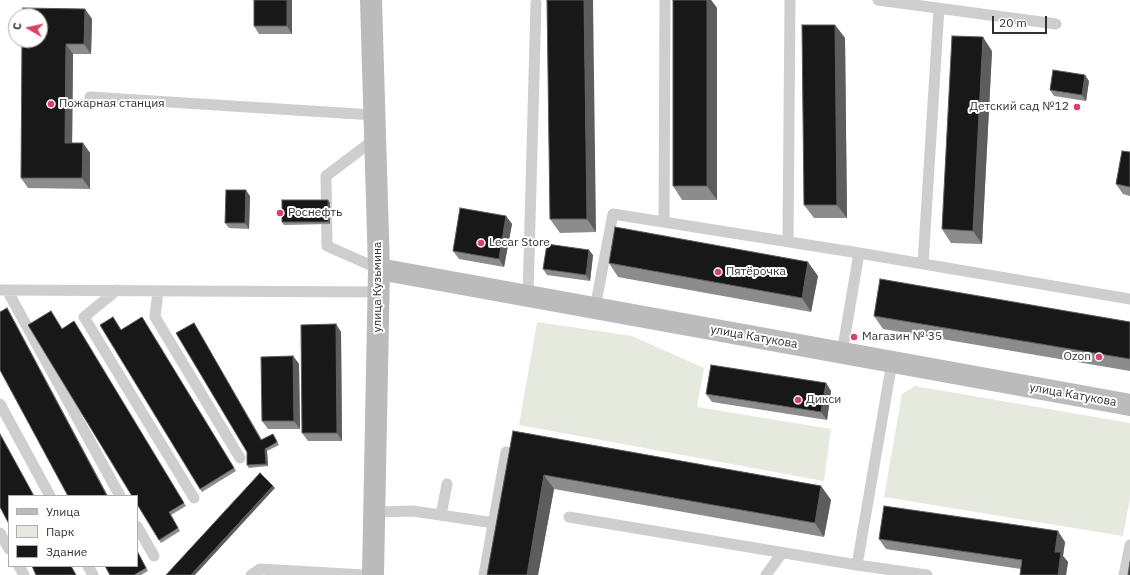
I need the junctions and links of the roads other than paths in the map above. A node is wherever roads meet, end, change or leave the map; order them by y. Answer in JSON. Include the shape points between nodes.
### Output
{"nodes":[{"id":1,"x":371,"y":0,"type":"edge"},
{"id":2,"x":665,"y":0,"type":"edge"},
{"id":3,"x":790,"y":0,"type":"edge"},
{"id":4,"x":878,"y":0,"type":"edge"},
{"id":5,"x":536,"y":2,"type":"dead end"},
{"id":6,"x":939,"y":8,"type":"junction"},
{"id":7,"x":1056,"y":24,"type":"dead end"},
{"id":8,"x":90,"y":97,"type":"dead end"},
{"id":9,"x":374,"y":116,"type":"junction"},
{"id":10,"x":375,"y":139,"type":"junction"},
{"id":11,"x":664,"y":222,"type":"junction"},
{"id":12,"x":788,"y":242,"type":"junction"},
{"id":13,"x":859,"y":253,"type":"junction"},
{"id":14,"x":923,"y":264,"type":"junction"},
{"id":15,"x":379,"y":269,"type":"junction"},
{"id":16,"x":4,"y":290,"type":"edge"},
{"id":17,"x":117,"y":290,"type":"junction"},
{"id":18,"x":158,"y":291,"type":"junction"},
{"id":19,"x":378,"y":292,"type":"junction"},
{"id":20,"x":528,"y":296,"type":"junction"},
{"id":21,"x":1130,"y":299,"type":"edge"},
{"id":22,"x":595,"y":308,"type":"junction"},
{"id":23,"x":842,"y":353,"type":"junction"},
{"id":24,"x":892,"y":362,"type":"junction"},
{"id":25,"x":0,"y":404,"type":"edge"},
{"id":26,"x":1130,"y":405,"type":"edge"},
{"id":27,"x":506,"y":452,"type":"dead end"},
{"id":28,"x":240,"y":458,"type":"dead end"},
{"id":29,"x":447,"y":484,"type":"dead end"},
{"id":30,"x":49,"y":495,"type":"edge"},
{"id":31,"x":119,"y":495,"type":"edge"},
{"id":32,"x":194,"y":498,"type":"dead end"},
{"id":33,"x":374,"y":512,"type":"junction"},
{"id":34,"x":441,"y":515,"type":"junction"},
{"id":35,"x":569,"y":517,"type":"dead end"},
{"id":36,"x":494,"y":523,"type":"junction"},
{"id":37,"x":138,"y":528,"type":"edge"},
{"id":38,"x":0,"y":533,"type":"edge"},
{"id":39,"x":1130,"y":546,"type":"edge"},
{"id":40,"x":8,"y":547,"type":"edge"},
{"id":41,"x":782,"y":553,"type":"junction"},
{"id":42,"x":154,"y":556,"type":"dead end"},
{"id":43,"x":857,"y":565,"type":"junction"},
{"id":44,"x":251,"y":575,"type":"edge"},
{"id":45,"x":364,"y":575,"type":"edge"},
{"id":46,"x":373,"y":575,"type":"edge"},
{"id":47,"x":484,"y":575,"type":"edge"},
{"id":48,"x":766,"y":575,"type":"edge"},
{"id":49,"x":927,"y":575,"type":"edge"},
{"id":50,"x":1124,"y":575,"type":"edge"}],
"edges":[{"from":1,"to":9,"type":"street","name":"улица Кузьмина"},
{"from":2,"to":11,"type":"lane"},
{"from":3,"to":12,"type":"lane"},
{"from":4,"to":6,"type":"lane"},
{"from":5,"to":20,"type":"lane"},
{"from":6,"to":7,"type":"lane"},
{"from":6,"to":14,"type":"lane"},
{"from":8,"to":9,"type":"lane"},
{"from":9,"to":10,"type":"street","name":"улица Кузьмина"},
{"from":10,"to":15,"type":"street","name":"улица Кузьмина"},
{"from":10,"to":15,"type":"lane","via":[[326,176],[327,246]]},
{"from":11,"to":12,"type":"lane"},
{"from":11,"to":22,"type":"lane","via":[[613,214]]},
{"from":12,"to":13,"type":"lane"},
{"from":13,"to":14,"type":"lane"},
{"from":13,"to":23,"type":"lane"},
{"from":14,"to":21,"type":"lane"},
{"from":15,"to":19,"type":"street","name":"улица Кузьмина"},
{"from":15,"to":20,"type":"street","name":"улица Катукова"},
{"from":16,"to":17,"type":"lane"},
{"from":16,"to":31,"type":"lane"},
{"from":17,"to":18,"type":"lane"},
{"from":17,"to":32,"type":"lane","via":[[84,317]]},
{"from":18,"to":19,"type":"lane"},
{"from":18,"to":28,"type":"lane","via":[[155,317]]},
{"from":19,"to":33,"type":"street","name":"улица Кузьмина"},
{"from":20,"to":22,"type":"street","name":"улица Катукова"},
{"from":22,"to":23,"type":"street","name":"улица Катукова"},
{"from":23,"to":24,"type":"street","name":"улица Катукова"},
{"from":24,"to":26,"type":"street","name":"улица Катукова"},
{"from":24,"to":43,"type":"lane"},
{"from":25,"to":30,"type":"lane"},
{"from":27,"to":36,"type":"lane"},
{"from":29,"to":34,"type":"lane"},
{"from":33,"to":34,"type":"lane","via":[[410,511]]},
{"from":33,"to":46,"type":"street","name":"улица Кузьмина"},
{"from":34,"to":36,"type":"lane"},
{"from":35,"to":41,"type":"lane"},
{"from":36,"to":47,"type":"lane"},
{"from":37,"to":42,"type":"lane"},
{"from":38,"to":40,"type":"lane"},
{"from":39,"to":50,"type":"lane"},
{"from":41,"to":43,"type":"lane"},
{"from":41,"to":48,"type":"lane"},
{"from":43,"to":49,"type":"lane"},
{"from":44,"to":45,"type":"lane","via":[[260,569]]}]}
